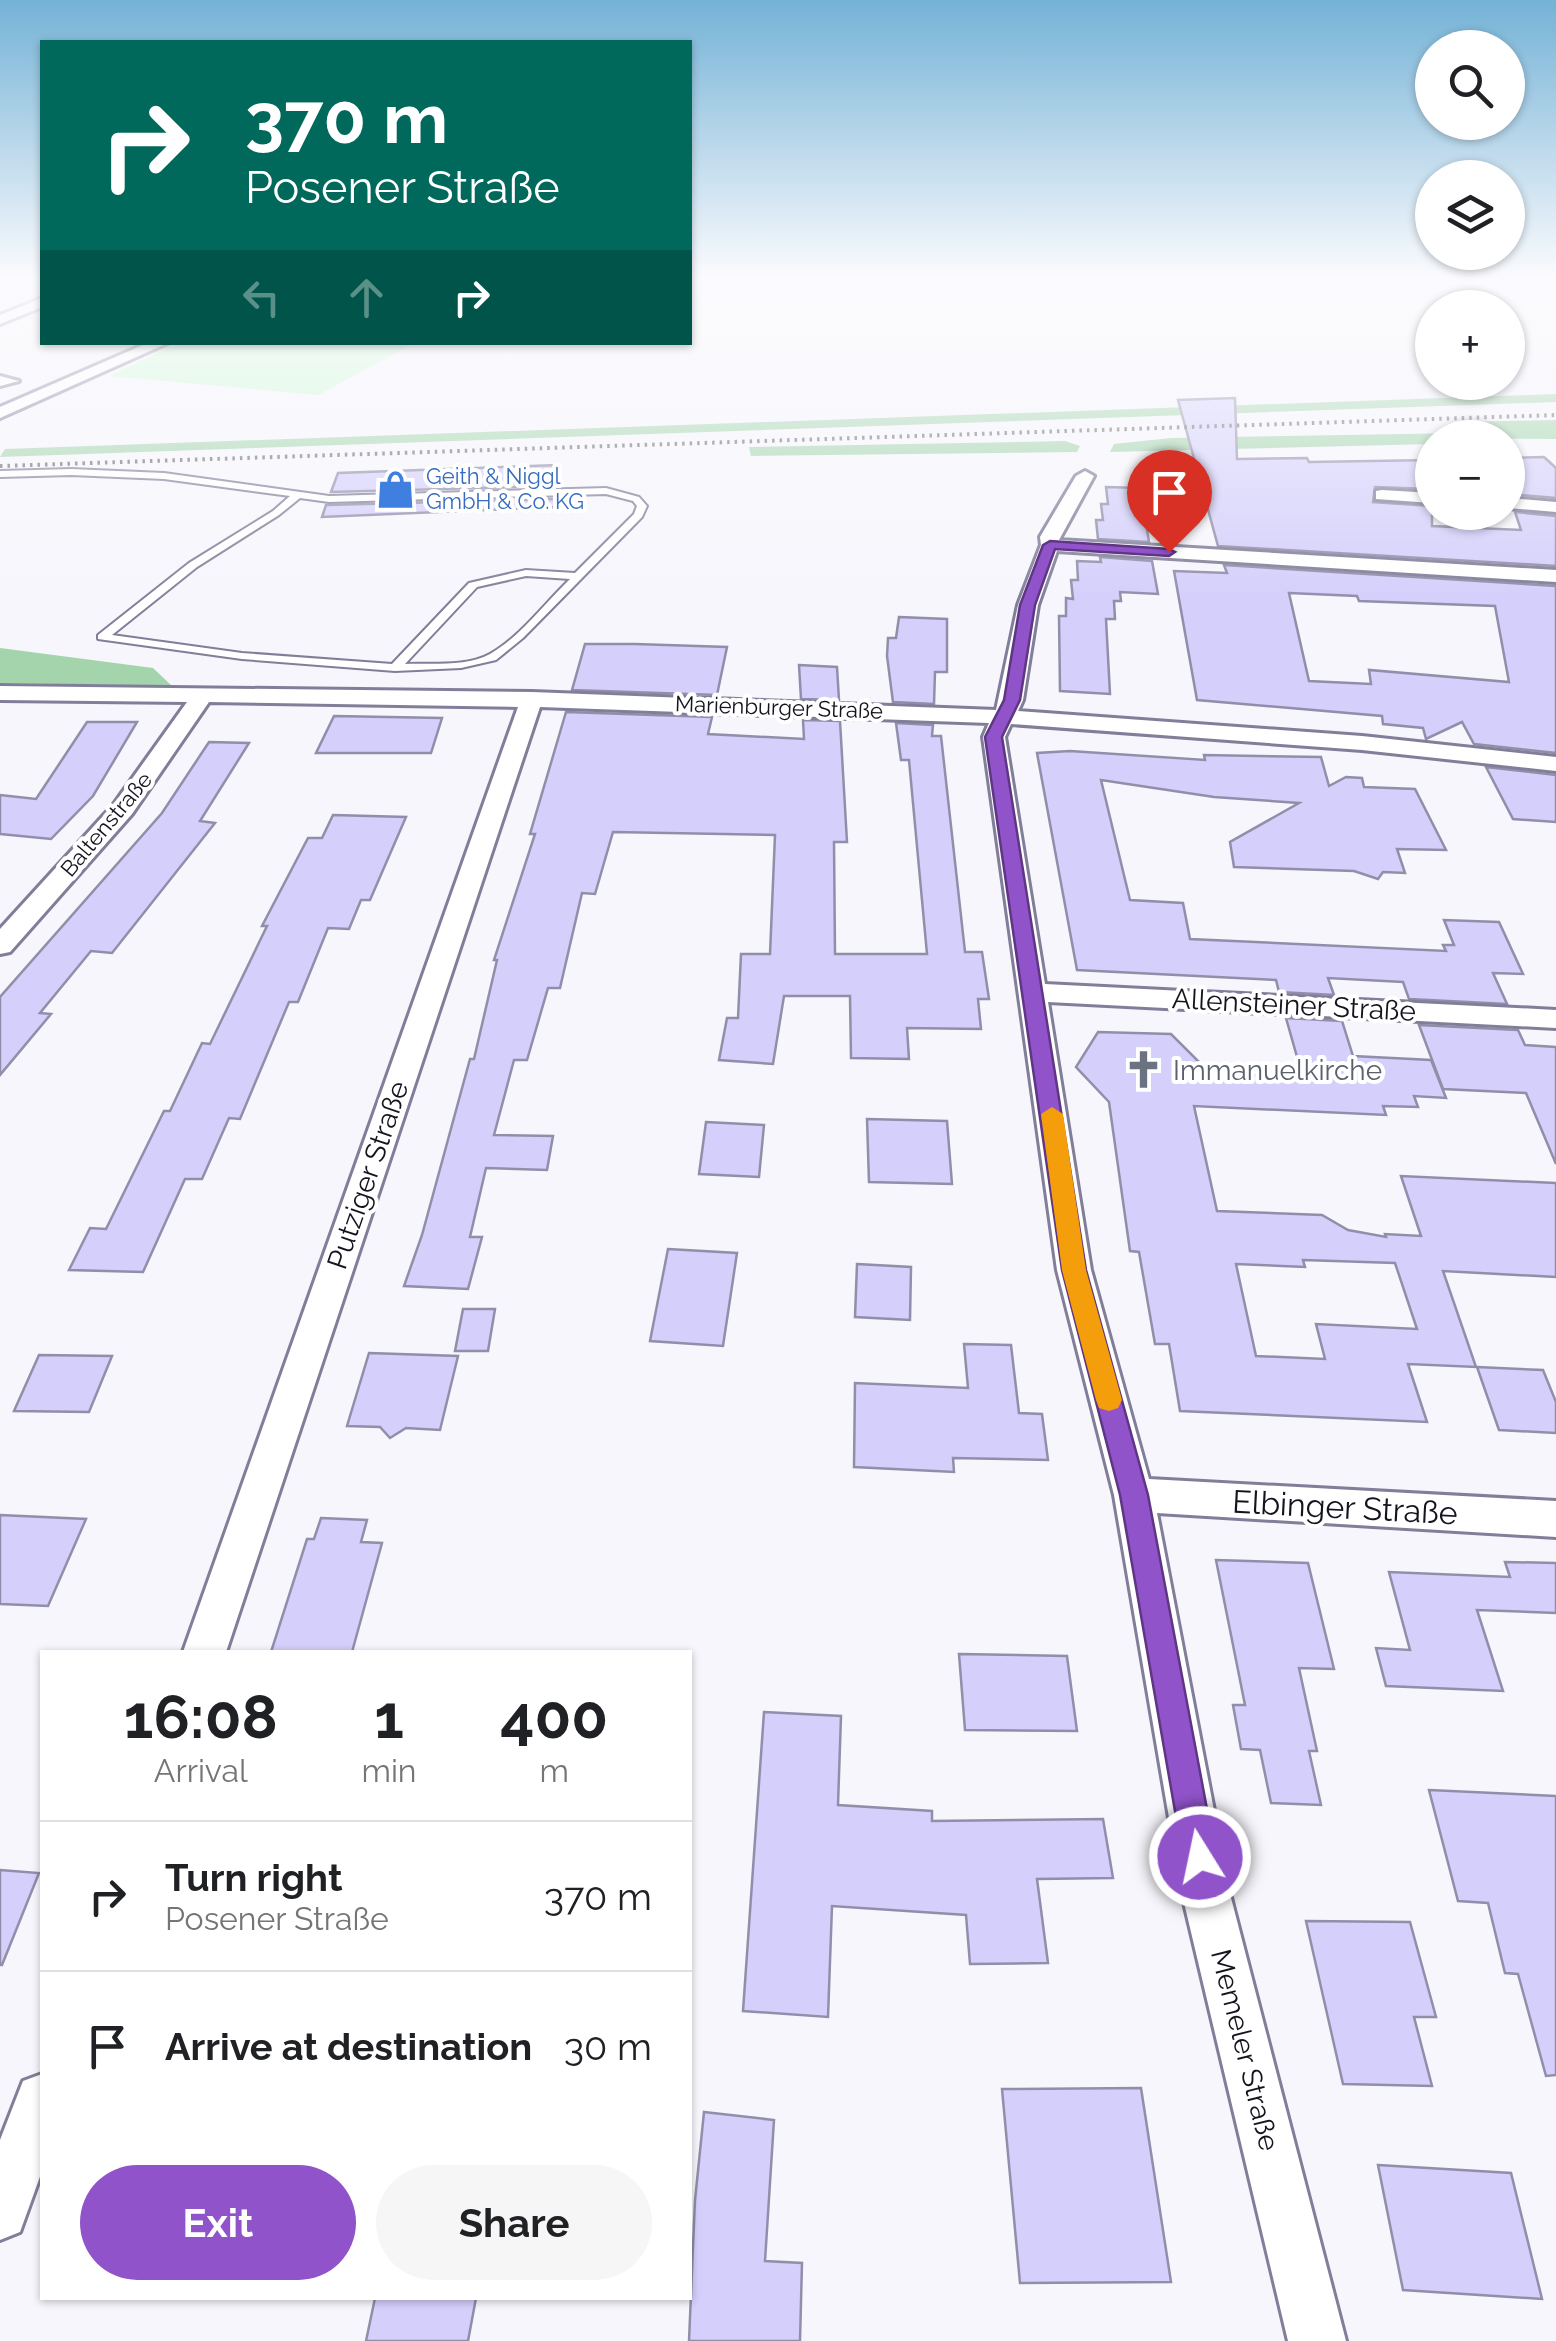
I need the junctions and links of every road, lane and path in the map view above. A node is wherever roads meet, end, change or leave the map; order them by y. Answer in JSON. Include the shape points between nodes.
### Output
{"nodes":[{"id":1,"x":64,"y":385,"type":"edge"},
{"id":2,"x":0,"y":413,"type":"edge"},
{"id":3,"x":0,"y":474,"type":"edge"},
{"id":4,"x":1086,"y":476,"type":"dead end"},
{"id":5,"x":300,"y":493,"type":"junction"},
{"id":6,"x":1382,"y":495,"type":"dead end"},
{"id":7,"x":1415,"y":497,"type":"edge"},
{"id":8,"x":1525,"y":504,"type":"edge"},
{"id":9,"x":1556,"y":507,"type":"edge"},
{"id":10,"x":1050,"y":545,"type":"junction"},
{"id":11,"x":574,"y":576,"type":"junction"},
{"id":12,"x":1556,"y":576,"type":"edge"},
{"id":13,"x":395,"y":668,"type":"junction"},
{"id":14,"x":0,"y":693,"type":"edge"},
{"id":15,"x":203,"y":695,"type":"junction"},
{"id":16,"x":532,"y":699,"type":"junction"},
{"id":17,"x":1004,"y":718,"type":"junction"},
{"id":18,"x":1556,"y":764,"type":"edge"},
{"id":19,"x":0,"y":946,"type":"edge"},
{"id":20,"x":1033,"y":992,"type":"junction"},
{"id":21,"x":1556,"y":1019,"type":"edge"},
{"id":22,"x":1134,"y":1495,"type":"junction"},
{"id":23,"x":1556,"y":1519,"type":"edge"},
{"id":24,"x":206,"y":1650,"type":"edge"},
{"id":25,"x":40,"y":2105,"type":"edge"},
{"id":26,"x":0,"y":2212,"type":"edge"},
{"id":27,"x":1317,"y":2341,"type":"edge"}],
"edges":[{"from":1,"to":2,"type":"street"},
{"from":3,"to":5,"type":"lane","via":[[164,476]]},
{"from":4,"to":10,"type":"street","name":"Memeler Straße"},
{"from":5,"to":11,"type":"lane","via":[[345,498],[586,490],[636,498],[639,515]]},
{"from":5,"to":13,"type":"lane","via":[[102,637]]},
{"from":6,"to":7,"type":"street"},
{"from":8,"to":9,"type":"street"},
{"from":10,"to":12,"type":"street"},
{"from":10,"to":17,"type":"street","name":"Memeler Straße","via":[[1028,605]]},
{"from":11,"to":13,"type":"lane","via":[[492,658]]},
{"from":11,"to":13,"type":"lane","via":[[526,572],[473,585]]},
{"from":14,"to":15,"type":"street","name":"Marienburger Straße"},
{"from":15,"to":16,"type":"street","name":"Marienburger Straße"},
{"from":15,"to":19,"type":"street","name":"Baltenstraße","via":[[123,809]]},
{"from":16,"to":17,"type":"street","name":"Marienburger Straße"},
{"from":16,"to":24,"type":"street","name":"Putziger Straße"},
{"from":17,"to":18,"type":"street","name":"Marienburger Straße"},
{"from":17,"to":20,"type":"street","name":"Memeler Straße","via":[[994,737]]},
{"from":20,"to":21,"type":"street","name":"Allensteiner Straße"},
{"from":20,"to":22,"type":"street","name":"Memeler Straße","via":[[1074,1270]]},
{"from":22,"to":23,"type":"street","name":"Elbinger Straße"},
{"from":22,"to":27,"type":"street","name":"Memeler Straße","via":[[1206,1894]]},
{"from":25,"to":26,"type":"street"}]}
